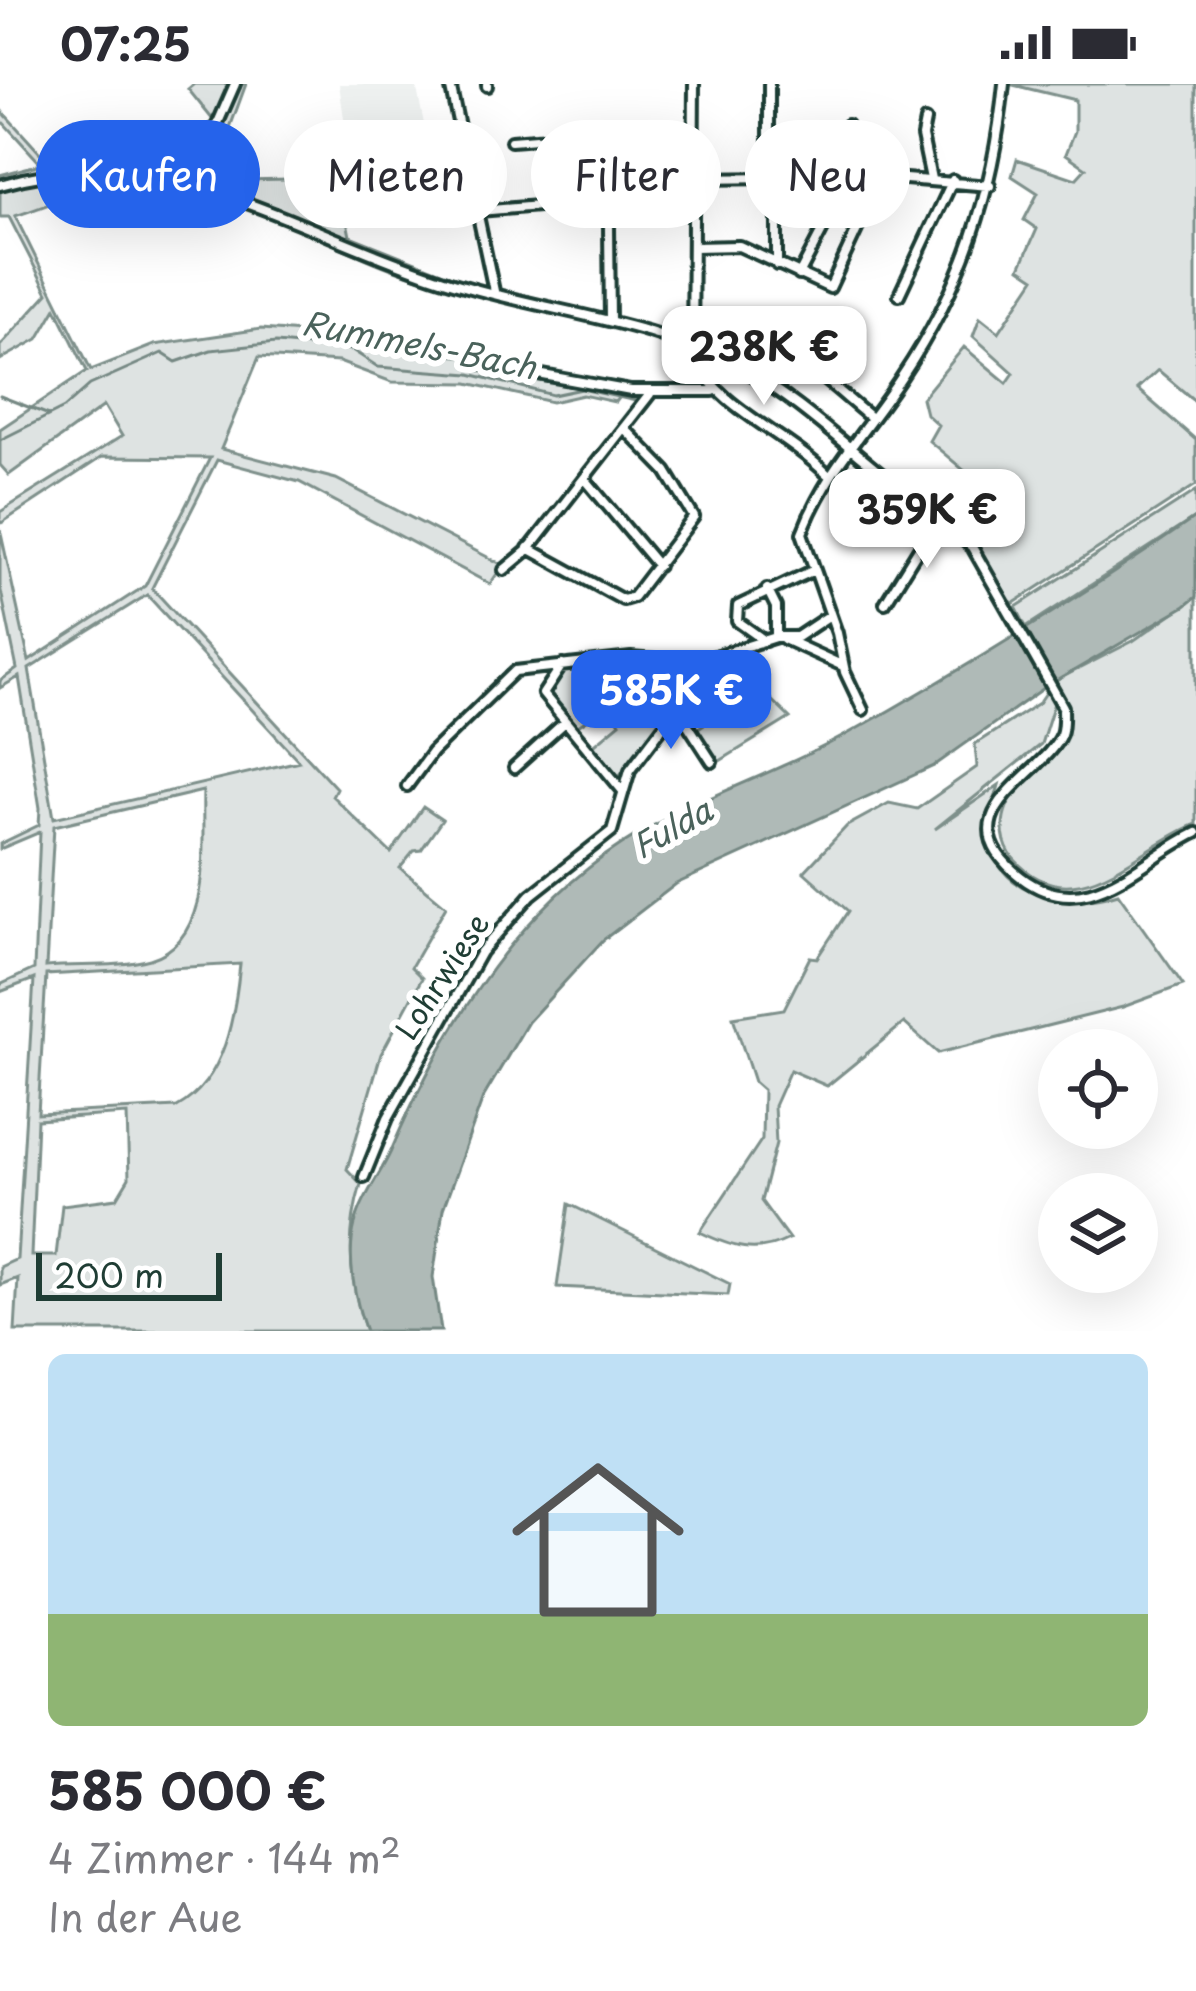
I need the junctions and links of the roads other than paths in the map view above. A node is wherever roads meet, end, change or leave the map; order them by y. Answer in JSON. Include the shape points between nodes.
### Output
{"nodes":[{"id":1,"x":235,"y":84,"type":"edge"},
{"id":2,"x":450,"y":84,"type":"edge"},
{"id":3,"x":694,"y":84,"type":"edge"},
{"id":4,"x":769,"y":84,"type":"edge"},
{"id":5,"x":1004,"y":84,"type":"edge"},
{"id":6,"x":219,"y":120,"type":"edge"},
{"id":7,"x":458,"y":120,"type":"edge"},
{"id":8,"x":695,"y":120,"type":"edge"},
{"id":9,"x":769,"y":120,"type":"edge"},
{"id":10,"x":926,"y":122,"type":"dead end"},
{"id":11,"x":531,"y":140,"type":"edge"},
{"id":12,"x":511,"y":141,"type":"dead end"},
{"id":13,"x":36,"y":178,"type":"edge"},
{"id":14,"x":910,"y":178,"type":"edge"},
{"id":15,"x":931,"y":178,"type":"junction"},
{"id":16,"x":953,"y":180,"type":"junction"},
{"id":17,"x":0,"y":185,"type":"edge"},
{"id":18,"x":990,"y":186,"type":"junction"},
{"id":19,"x":260,"y":206,"type":"edge"},
{"id":20,"x":482,"y":228,"type":"edge"},
{"id":21,"x":609,"y":228,"type":"edge"},
{"id":22,"x":694,"y":228,"type":"edge"},
{"id":23,"x":777,"y":228,"type":"edge"},
{"id":24,"x":858,"y":228,"type":"edge"},
{"id":25,"x":823,"y":229,"type":"dead end"},
{"id":26,"x":694,"y":247,"type":"junction"},
{"id":27,"x":777,"y":265,"type":"junction"},
{"id":28,"x":799,"y":275,"type":"junction"},
{"id":29,"x":494,"y":291,"type":"junction"},
{"id":30,"x":899,"y":295,"type":"dead end"},
{"id":31,"x":610,"y":320,"type":"junction"},
{"id":32,"x":694,"y":322,"type":"junction"},
{"id":33,"x":692,"y":346,"type":"junction"},
{"id":34,"x":477,"y":363,"type":"dead end"},
{"id":35,"x":713,"y":391,"type":"junction"},
{"id":36,"x":651,"y":392,"type":"junction"},
{"id":37,"x":871,"y":418,"type":"junction"},
{"id":38,"x":626,"y":430,"type":"junction"},
{"id":39,"x":849,"y":446,"type":"junction"},
{"id":40,"x":827,"y":474,"type":"junction"},
{"id":41,"x":585,"y":479,"type":"junction"},
{"id":42,"x":906,"y":494,"type":"junction"},
{"id":43,"x":937,"y":519,"type":"junction"},
{"id":44,"x":976,"y":536,"type":"dead end"},
{"id":45,"x":528,"y":548,"type":"junction"},
{"id":46,"x":658,"y":566,"type":"junction"},
{"id":47,"x":504,"y":570,"type":"dead end"},
{"id":48,"x":814,"y":570,"type":"junction"},
{"id":49,"x":767,"y":589,"type":"junction"},
{"id":50,"x":885,"y":603,"type":"dead end"},
{"id":51,"x":830,"y":615,"type":"junction"},
{"id":52,"x":779,"y":638,"type":"junction"},
{"id":53,"x":765,"y":641,"type":"junction"},
{"id":54,"x":692,"y":663,"type":"junction"},
{"id":55,"x":562,"y":664,"type":"junction"},
{"id":56,"x":843,"y":666,"type":"junction"},
{"id":57,"x":676,"y":707,"type":"junction"},
{"id":58,"x":863,"y":710,"type":"dead end"},
{"id":59,"x":565,"y":722,"type":"junction"},
{"id":60,"x":712,"y":762,"type":"dead end"},
{"id":61,"x":514,"y":768,"type":"dead end"},
{"id":62,"x":407,"y":785,"type":"dead end"},
{"id":63,"x":622,"y":791,"type":"junction"},
{"id":64,"x":1196,"y":833,"type":"edge"},
{"id":65,"x":364,"y":1178,"type":"dead end"}],
"edges":[{"from":1,"to":6,"type":"street"},
{"from":2,"to":7,"type":"street"},
{"from":3,"to":8,"type":"street"},
{"from":4,"to":9,"type":"street"},
{"from":5,"to":18,"type":"street"},
{"from":10,"to":15,"type":"street"},
{"from":11,"to":12,"type":"street"},
{"from":13,"to":17,"type":"street"},
{"from":14,"to":15,"type":"street"},
{"from":15,"to":16,"type":"street"},
{"from":16,"to":18,"type":"street"},
{"from":16,"to":30,"type":"street"},
{"from":18,"to":37,"type":"street","via":[[954,290]]},
{"from":19,"to":29,"type":"street","via":[[445,281]]},
{"from":20,"to":29,"type":"street"},
{"from":21,"to":31,"type":"street"},
{"from":22,"to":26,"type":"street"},
{"from":23,"to":27,"type":"street"},
{"from":24,"to":28,"type":"street","via":[[834,285]]},
{"from":25,"to":28,"type":"street"},
{"from":26,"to":27,"type":"street","via":[[740,246]]},
{"from":26,"to":32,"type":"street"},
{"from":27,"to":28,"type":"street"},
{"from":29,"to":31,"type":"street"},
{"from":31,"to":33,"type":"street"},
{"from":32,"to":33,"type":"street"},
{"from":32,"to":37,"type":"street","via":[[730,321],[762,334]]},
{"from":33,"to":35,"type":"street"},
{"from":33,"to":39,"type":"street","via":[[778,391]]},
{"from":34,"to":36,"type":"street"},
{"from":35,"to":36,"type":"street"},
{"from":35,"to":40,"type":"street"},
{"from":36,"to":38,"type":"street"},
{"from":37,"to":39,"type":"street"},
{"from":38,"to":41,"type":"street"},
{"from":38,"to":46,"type":"street","via":[[666,471],[694,517]]},
{"from":39,"to":40,"type":"street"},
{"from":39,"to":42,"type":"street"},
{"from":40,"to":48,"type":"street","via":[[802,533]]},
{"from":41,"to":45,"type":"street"},
{"from":41,"to":46,"type":"street"},
{"from":42,"to":43,"type":"street"},
{"from":42,"to":44,"type":"street"},
{"from":43,"to":50,"type":"street"},
{"from":43,"to":64,"type":"street","via":[[972,547],[1062,702],[1062,733],[999,801],[995,844],[1012,870],[1044,890],[1081,895]]},
{"from":45,"to":46,"type":"street","via":[[628,601]]},
{"from":45,"to":47,"type":"street"},
{"from":48,"to":49,"type":"street"},
{"from":48,"to":51,"type":"street"},
{"from":49,"to":52,"type":"street"},
{"from":49,"to":53,"type":"street","via":[[734,616]]},
{"from":51,"to":52,"type":"street"},
{"from":51,"to":56,"type":"street"},
{"from":52,"to":53,"type":"street"},
{"from":52,"to":56,"type":"street"},
{"from":53,"to":54,"type":"street"},
{"from":54,"to":55,"type":"street","via":[[650,657]]},
{"from":54,"to":57,"type":"street","name":"Lohrwiese"},
{"from":55,"to":59,"type":"street","via":[[543,694]]},
{"from":55,"to":62,"type":"street","via":[[515,671]]},
{"from":56,"to":58,"type":"street"},
{"from":57,"to":60,"type":"street"},
{"from":57,"to":63,"type":"street","name":"Lohrwiese"},
{"from":59,"to":61,"type":"street"},
{"from":59,"to":63,"type":"street"},
{"from":63,"to":65,"type":"street","name":"Lohrwiese","via":[[612,831],[531,896],[482,952],[388,1118]]}]}
